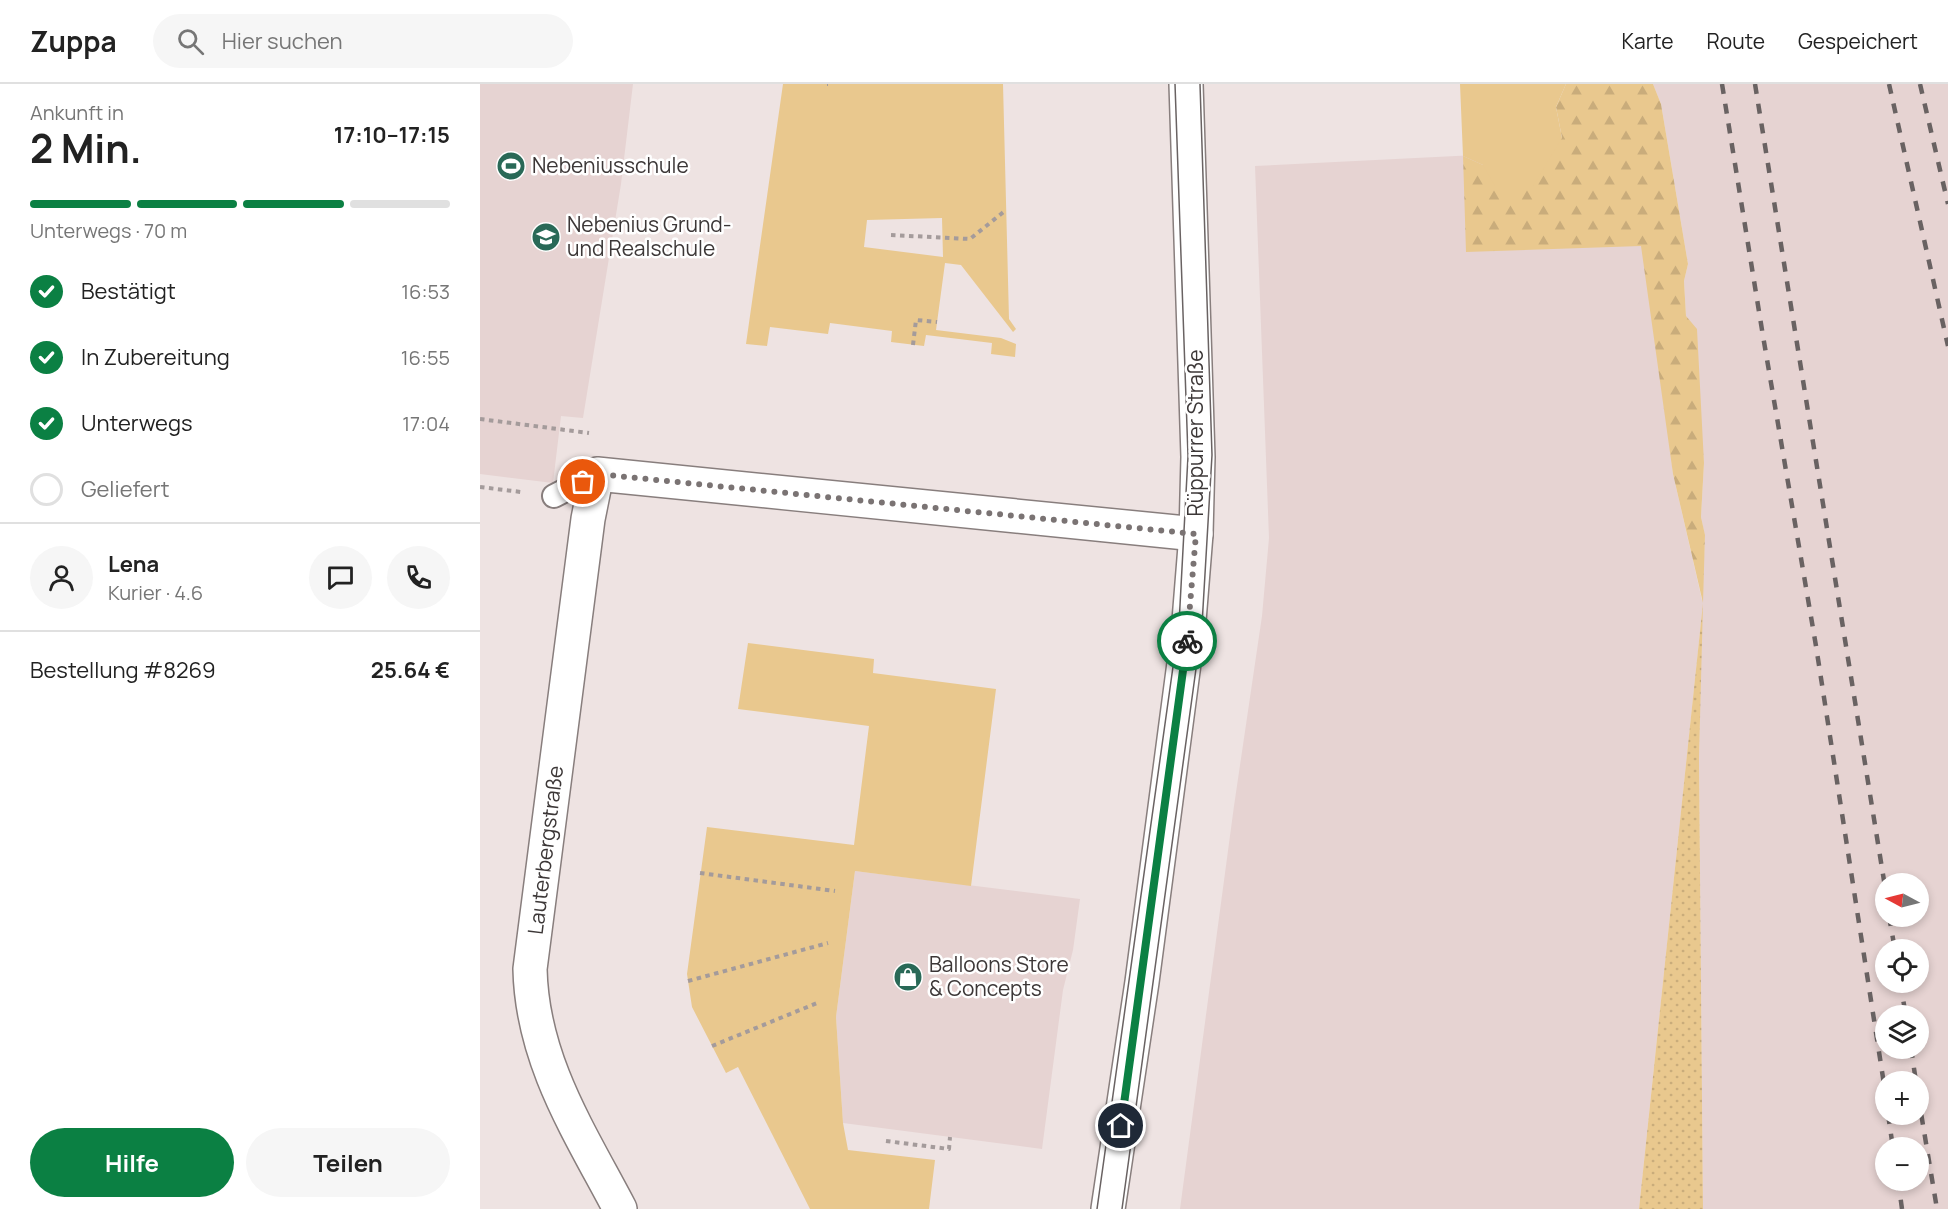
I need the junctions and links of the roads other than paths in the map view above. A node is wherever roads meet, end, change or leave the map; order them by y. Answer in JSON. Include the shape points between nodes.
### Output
{"nodes":[{"id":1,"x":1186,"y":84,"type":"edge"},
{"id":2,"x":597,"y":474,"type":"junction"},
{"id":3,"x":554,"y":496,"type":"dead end"},
{"id":4,"x":1196,"y":534,"type":"junction"},
{"id":5,"x":620,"y":1209,"type":"edge"},
{"id":6,"x":1108,"y":1209,"type":"edge"}],
"edges":[{"from":1,"to":4,"type":"street","name":"Rüppurrer Straße","via":[[1196,361]]},
{"from":2,"to":3,"type":"lane"},
{"from":2,"to":4,"type":"street"},
{"from":2,"to":5,"type":"street","name":"Lauterbergstraße","via":[[530,969],[534,1017],[558,1093]]},
{"from":4,"to":6,"type":"street","name":"Rüppurrer Straße","via":[[1185,656]]}]}
